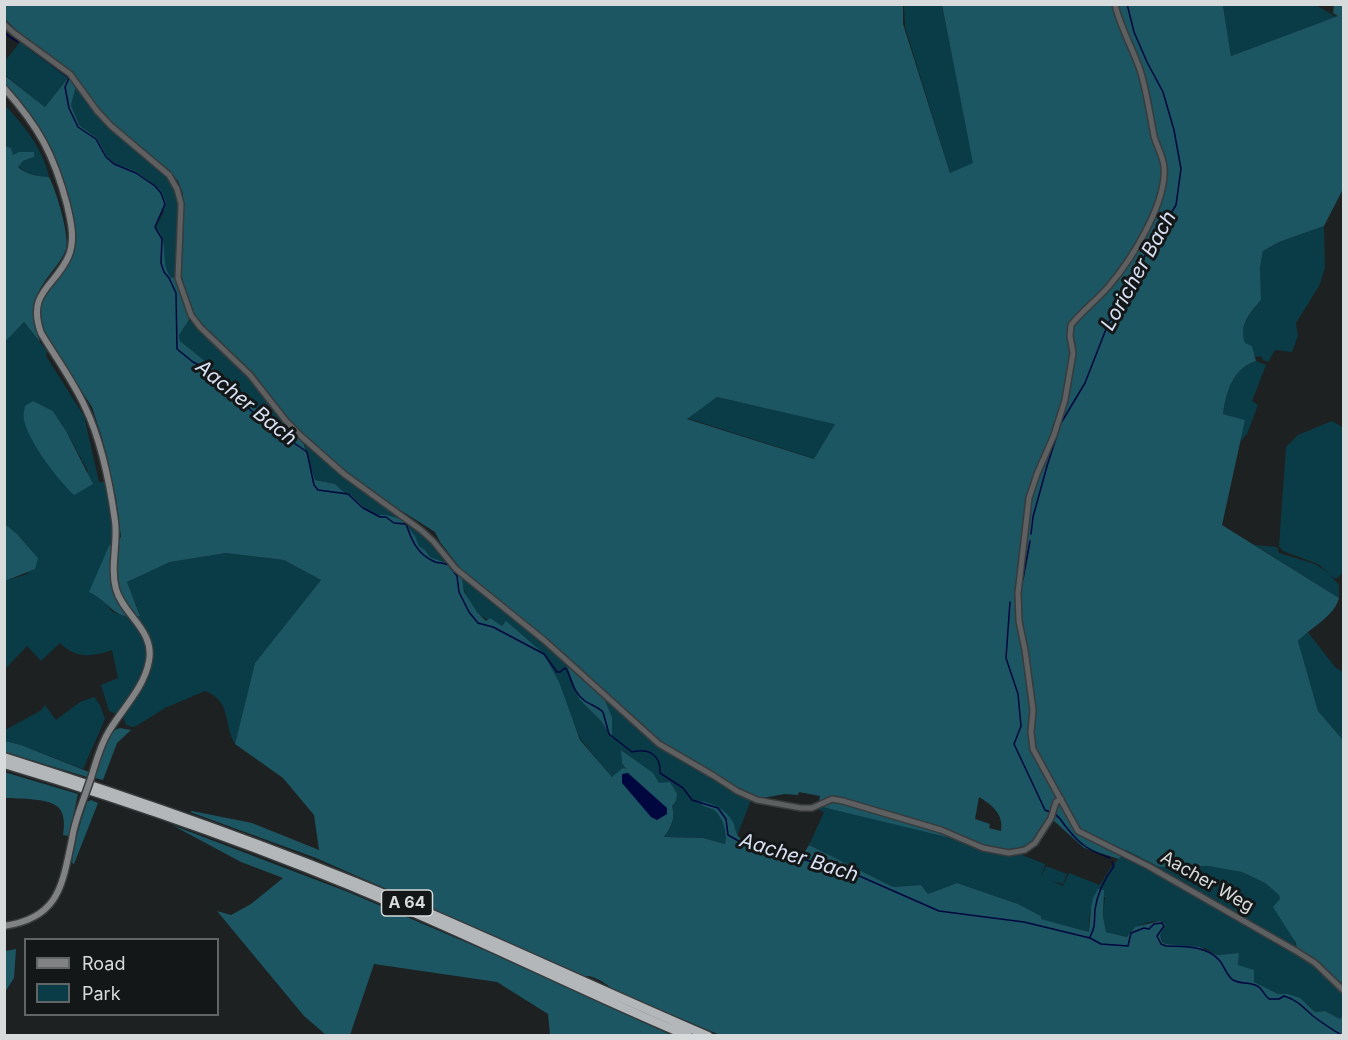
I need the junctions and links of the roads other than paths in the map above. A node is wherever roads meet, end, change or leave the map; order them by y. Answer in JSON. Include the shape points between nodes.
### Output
{"nodes":[{"id":1,"x":1115,"y":4,"type":"edge"},
{"id":2,"x":4,"y":24,"type":"edge"},
{"id":3,"x":4,"y":88,"type":"edge"},
{"id":4,"x":4,"y":757,"type":"edge"},
{"id":5,"x":4,"y":764,"type":"edge"},
{"id":6,"x":1061,"y":799,"type":"junction"},
{"id":7,"x":4,"y":926,"type":"edge"},
{"id":8,"x":1344,"y":991,"type":"edge"},
{"id":9,"x":688,"y":1035,"type":"edge"},
{"id":10,"x":708,"y":1035,"type":"edge"}],
"edges":[{"from":1,"to":6,"type":"street","name":"Aacher Weg","via":[[1141,73],[1164,169],[1157,207],[1127,262],[1071,326],[1074,347],[1061,416],[1029,498],[1017,608],[1033,710],[1031,741]]},
{"from":2,"to":6,"type":"street","via":[[69,74],[104,119],[169,175],[182,214],[178,278],[195,322],[250,375],[286,421],[320,454],[368,494],[421,530],[456,569],[546,641],[659,744],[757,800],[801,808],[812,808],[832,799],[843,801],[941,830],[970,844],[1009,853],[1030,847]]},
{"from":3,"to":7,"type":"main road","bridge":true,"via":[[31,119],[48,147],[63,191],[72,228],[71,247],[66,262],[38,302],[37,323],[93,425],[115,522],[117,592],[150,648],[140,685],[105,737],[56,896],[37,916]]},
{"from":4,"to":10,"type":"highway","number":"A 64","via":[[309,863]]},
{"from":5,"to":9,"type":"highway","number":"A 64","via":[[268,854],[406,909]]},
{"from":6,"to":8,"type":"street","name":"Aacher Weg","via":[[1078,831],[1085,836],[1148,866],[1307,957]]}]}
